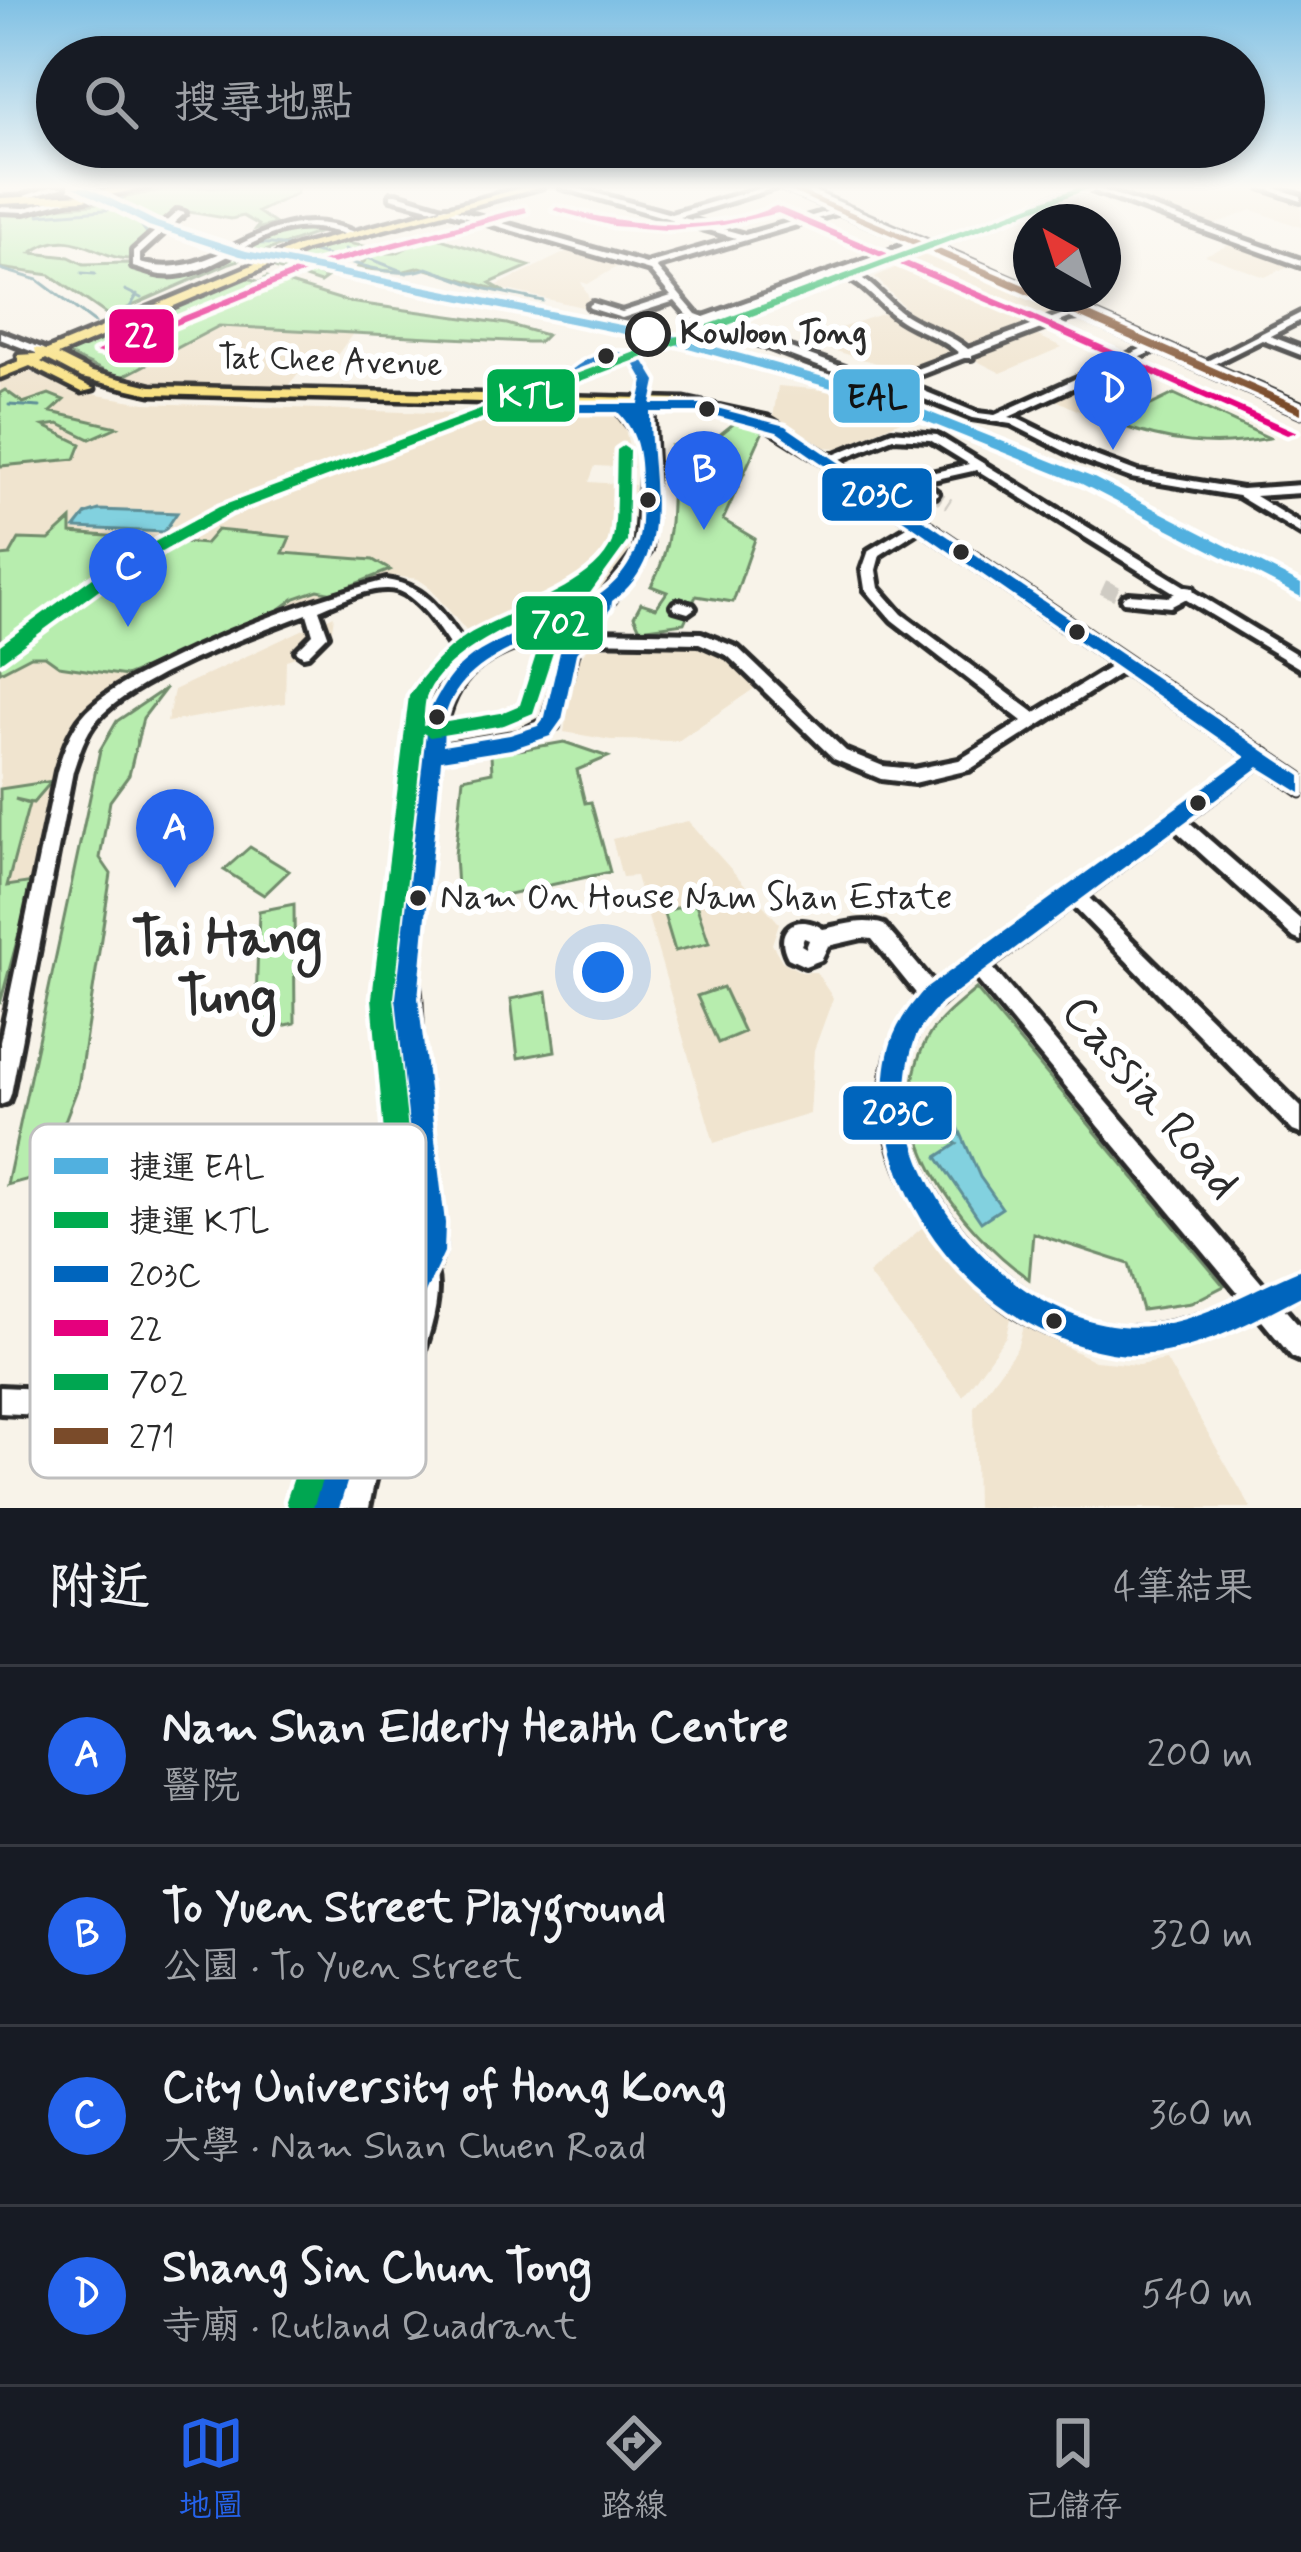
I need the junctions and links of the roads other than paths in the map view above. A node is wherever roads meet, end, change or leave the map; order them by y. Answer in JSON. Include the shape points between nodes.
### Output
{"nodes":[{"id":1,"x":136,"y":257,"type":"edge"},
{"id":2,"x":213,"y":257,"type":"edge"},
{"id":3,"x":274,"y":257,"type":"edge"},
{"id":4,"x":612,"y":257,"type":"edge"},
{"id":5,"x":677,"y":257,"type":"edge"},
{"id":6,"x":883,"y":257,"type":"edge"},
{"id":7,"x":906,"y":257,"type":"edge"},
{"id":8,"x":959,"y":257,"type":"edge"},
{"id":9,"x":646,"y":267,"type":"junction"},
{"id":10,"x":841,"y":272,"type":"junction"},
{"id":11,"x":1013,"y":281,"type":"edge"},
{"id":12,"x":867,"y":282,"type":"junction"},
{"id":13,"x":677,"y":297,"type":"junction"},
{"id":14,"x":593,"y":305,"type":"dead end"},
{"id":15,"x":1080,"y":312,"type":"edge"},
{"id":16,"x":1093,"y":312,"type":"edge"},
{"id":17,"x":1084,"y":314,"type":"junction"},
{"id":18,"x":1301,"y":316,"type":"edge"},
{"id":19,"x":709,"y":319,"type":"junction"},
{"id":20,"x":0,"y":335,"type":"edge"},
{"id":21,"x":1262,"y":336,"type":"junction"},
{"id":22,"x":1156,"y":346,"type":"junction"},
{"id":23,"x":1301,"y":352,"type":"edge"},
{"id":24,"x":32,"y":354,"type":"junction"},
{"id":25,"x":968,"y":356,"type":"junction"},
{"id":26,"x":1212,"y":366,"type":"junction"},
{"id":27,"x":0,"y":371,"type":"edge"},
{"id":28,"x":904,"y":385,"type":"junction"},
{"id":29,"x":322,"y":399,"type":"junction"},
{"id":30,"x":645,"y":405,"type":"junction"},
{"id":31,"x":1301,"y":405,"type":"edge"},
{"id":32,"x":621,"y":408,"type":"junction"},
{"id":33,"x":998,"y":418,"type":"junction"},
{"id":34,"x":644,"y":439,"type":"junction"},
{"id":35,"x":827,"y":460,"type":"junction"},
{"id":36,"x":979,"y":464,"type":"junction"},
{"id":37,"x":1301,"y":489,"type":"edge"},
{"id":38,"x":1242,"y":493,"type":"junction"},
{"id":39,"x":932,"y":494,"type":"dead end"},
{"id":40,"x":919,"y":524,"type":"junction"},
{"id":41,"x":1301,"y":530,"type":"edge"},
{"id":42,"x":613,"y":591,"type":"junction"},
{"id":43,"x":1188,"y":591,"type":"junction"},
{"id":44,"x":1129,"y":599,"type":"tunnel mouth"},
{"id":45,"x":312,"y":609,"type":"junction"},
{"id":46,"x":580,"y":634,"type":"junction"},
{"id":47,"x":610,"y":634,"type":"junction"},
{"id":48,"x":537,"y":635,"type":"junction"},
{"id":49,"x":637,"y":635,"type":"junction"},
{"id":50,"x":303,"y":651,"type":"dead end"},
{"id":51,"x":490,"y":651,"type":"junction"},
{"id":52,"x":462,"y":652,"type":"junction"},
{"id":53,"x":566,"y":658,"type":"junction"},
{"id":54,"x":1125,"y":664,"type":"junction"},
{"id":55,"x":1301,"y":664,"type":"edge"},
{"id":56,"x":462,"y":672,"type":"junction"},
{"id":57,"x":1034,"y":722,"type":"junction"},
{"id":58,"x":434,"y":754,"type":"junction"},
{"id":59,"x":1261,"y":756,"type":"junction"},
{"id":60,"x":1301,"y":786,"type":"edge"},
{"id":61,"x":1176,"y":820,"type":"junction"},
{"id":62,"x":1074,"y":895,"type":"junction"},
{"id":63,"x":1301,"y":932,"type":"edge"},
{"id":64,"x":819,"y":939,"type":"dead end"},
{"id":65,"x":976,"y":963,"type":"junction"},
{"id":66,"x":932,"y":998,"type":"junction"},
{"id":67,"x":0,"y":1094,"type":"edge"},
{"id":68,"x":1301,"y":1123,"type":"edge"},
{"id":69,"x":421,"y":1124,"type":"edge"},
{"id":70,"x":426,"y":1170,"type":"edge"},
{"id":71,"x":426,"y":1264,"type":"edge"},
{"id":72,"x":1301,"y":1282,"type":"edge"},
{"id":73,"x":1262,"y":1300,"type":"junction"},
{"id":74,"x":1301,"y":1348,"type":"edge"},
{"id":75,"x":0,"y":1400,"type":"edge"},
{"id":76,"x":30,"y":1401,"type":"edge"},
{"id":77,"x":341,"y":1478,"type":"edge"},
{"id":78,"x":352,"y":1478,"type":"edge"},
{"id":79,"x":324,"y":1508,"type":"edge"},
{"id":80,"x":355,"y":1508,"type":"edge"}],
"edges":[{"from":1,"to":2,"type":"street","via":[[154,272]]},
{"from":3,"to":24,"type":"main road"},
{"from":4,"to":9,"type":"street"},
{"from":5,"to":9,"type":"street"},
{"from":6,"to":10,"type":"street"},
{"from":7,"to":12,"type":"street"},
{"from":8,"to":11,"type":"highway"},
{"from":9,"to":13,"type":"street"},
{"from":10,"to":12,"type":"street"},
{"from":10,"to":19,"type":"street"},
{"from":12,"to":25,"type":"street","via":[[897,314]]},
{"from":13,"to":14,"type":"street","via":[[622,315]]},
{"from":13,"to":19,"type":"street","via":[[690,314]]},
{"from":15,"to":17,"type":"highway"},
{"from":16,"to":26,"type":"highway"},
{"from":17,"to":22,"type":"highway"},
{"from":17,"to":25,"type":"street"},
{"from":18,"to":21,"type":"street"},
{"from":19,"to":28,"type":"street","via":[[746,339]]},
{"from":20,"to":24,"type":"street"},
{"from":21,"to":23,"type":"street"},
{"from":21,"to":26,"type":"street"},
{"from":22,"to":26,"type":"highway"},
{"from":22,"to":33,"type":"street"},
{"from":24,"to":27,"type":"main road"},
{"from":24,"to":29,"type":"main road","name":"Tat Chee Avenue","via":[[61,380],[104,393]]},
{"from":25,"to":28,"type":"street"},
{"from":26,"to":31,"type":"highway"},
{"from":28,"to":33,"type":"street"},
{"from":29,"to":30,"type":"main road","name":"Tat Chee Avenue"},
{"from":29,"to":32,"type":"main road","name":"Tat Chee Avenue"},
{"from":30,"to":32,"type":"main road","name":"Tat Chee Avenue"},
{"from":30,"to":34,"type":"street"},
{"from":30,"to":35,"type":"main road","name":"Tat Chee Avenue","via":[[763,420]]},
{"from":32,"to":34,"type":"street"},
{"from":33,"to":38,"type":"street","via":[[1113,468]]},
{"from":34,"to":42,"type":"street","via":[[645,541]]},
{"from":35,"to":36,"type":"street","via":[[909,432]]},
{"from":35,"to":40,"type":"main road","name":"Tat Chee Avenue"},
{"from":36,"to":39,"type":"street","via":[[922,479]]},
{"from":36,"to":43,"type":"street"},
{"from":37,"to":38,"type":"street"},
{"from":38,"to":41,"type":"street"},
{"from":40,"to":54,"type":"main road","name":"Tat Chee Avenue"},
{"from":40,"to":57,"type":"street","via":[[874,553],[872,589]]},
{"from":42,"to":46,"type":"street"},
{"from":42,"to":48,"type":"street"},
{"from":42,"to":49,"type":"street","via":[[613,622]]},
{"from":43,"to":44,"type":"street","via":[[1169,602]]},
{"from":43,"to":55,"type":"street"},
{"from":45,"to":50,"type":"street","via":[[321,635]]},
{"from":45,"to":52,"type":"street","via":[[368,588],[405,585]]},
{"from":45,"to":67,"type":"street","via":[[134,682],[85,726],[64,771]]},
{"from":46,"to":47,"type":"street"},
{"from":46,"to":48,"type":"street"},
{"from":46,"to":53,"type":"street"},
{"from":47,"to":49,"type":"street"},
{"from":47,"to":53,"type":"street"},
{"from":48,"to":51,"type":"street"},
{"from":48,"to":53,"type":"street","via":[[560,644]]},
{"from":49,"to":57,"type":"street","via":[[726,647],[824,744],[880,772],[945,772]]},
{"from":51,"to":52,"type":"street"},
{"from":51,"to":56,"type":"street"},
{"from":52,"to":56,"type":"street"},
{"from":53,"to":58,"type":"street","via":[[553,719],[539,734]]},
{"from":54,"to":57,"type":"street"},
{"from":54,"to":59,"type":"main road","name":"Tat Chee Avenue"},
{"from":56,"to":58,"type":"street","via":[[441,703]]},
{"from":58,"to":69,"type":"street","via":[[406,998]]},
{"from":59,"to":60,"type":"main road","name":"Tat Chee Avenue"},
{"from":59,"to":61,"type":"street"},
{"from":61,"to":62,"type":"street"},
{"from":61,"to":63,"type":"street"},
{"from":62,"to":65,"type":"street"},
{"from":62,"to":68,"type":"street"},
{"from":64,"to":66,"type":"street","via":[[877,931]]},
{"from":65,"to":66,"type":"street"},
{"from":65,"to":73,"type":"street","name":"Cassia Road"},
{"from":66,"to":73,"type":"street","via":[[900,1052],[896,1121],[922,1194],[976,1265],[1045,1317],[1111,1339],[1209,1328]]},
{"from":70,"to":71,"type":"street"},
{"from":72,"to":73,"type":"street"},
{"from":73,"to":74,"type":"street","name":"Cassia Road"},
{"from":75,"to":76,"type":"street"},
{"from":77,"to":79,"type":"street"},
{"from":78,"to":80,"type":"street"}]}
